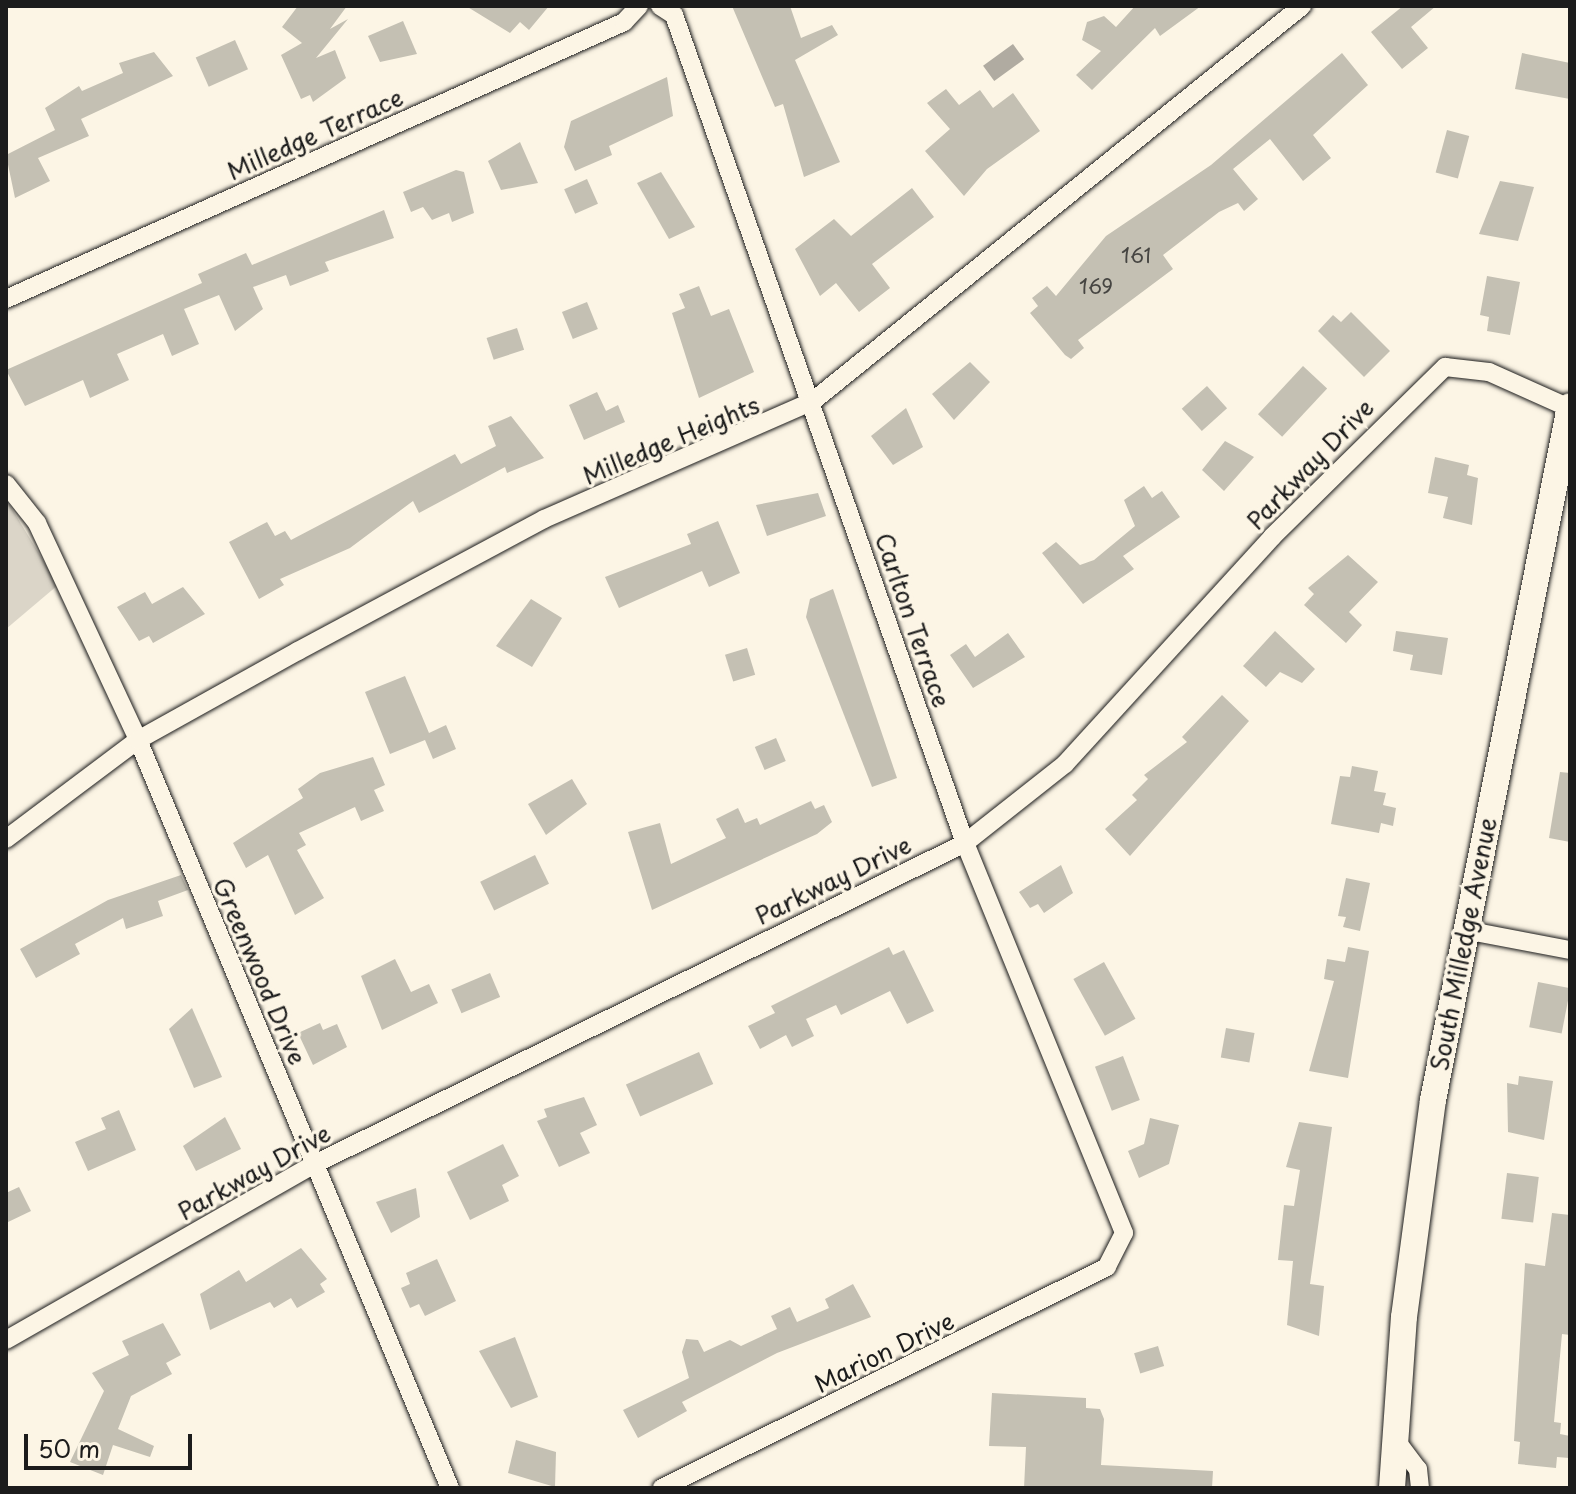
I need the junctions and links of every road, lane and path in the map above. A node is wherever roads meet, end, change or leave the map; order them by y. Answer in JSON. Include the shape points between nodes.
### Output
{"nodes":[{"id":1,"x":639,"y":6,"type":"edge"},
{"id":2,"x":660,"y":6,"type":"edge"},
{"id":3,"x":1302,"y":6,"type":"edge"},
{"id":4,"x":6,"y":299,"type":"edge"},
{"id":5,"x":813,"y":401,"type":"junction"},
{"id":6,"x":1570,"y":408,"type":"edge"},
{"id":7,"x":6,"y":484,"type":"edge"},
{"id":8,"x":138,"y":740,"type":"junction"},
{"id":9,"x":6,"y":839,"type":"edge"},
{"id":10,"x":965,"y":843,"type":"junction"},
{"id":11,"x":1465,"y":930,"type":"junction"},
{"id":12,"x":1570,"y":950,"type":"edge"},
{"id":13,"x":315,"y":1164,"type":"junction"},
{"id":14,"x":1120,"y":1248,"type":"joint"},
{"id":15,"x":6,"y":1340,"type":"edge"},
{"id":16,"x":1395,"y":1439,"type":"junction"},
{"id":17,"x":450,"y":1488,"type":"edge"},
{"id":18,"x":662,"y":1488,"type":"edge"},
{"id":19,"x":1392,"y":1488,"type":"edge"},
{"id":20,"x":1420,"y":1488,"type":"edge"}],
"edges":[{"from":1,"to":4,"type":"street","name":"Milledge Terrace","via":[[624,22]]},
{"from":2,"to":5,"type":"street","name":"Carlton Terrace","via":[[674,15]]},
{"from":3,"to":5,"type":"street","name":"Milledge Heights"},
{"from":5,"to":8,"type":"street","name":"Milledge Heights","via":[[544,519]]},
{"from":5,"to":10,"type":"street","name":"Carlton Terrace"},
{"from":6,"to":10,"type":"street","name":"Parkway Drive","via":[[1489,372],[1460,365],[1428,377],[1065,764]]},
{"from":6,"to":11,"type":"main road","name":"South Milledge Avenue"},
{"from":7,"to":8,"type":"street","name":"Greenwood Drive","via":[[37,523]]},
{"from":8,"to":9,"type":"street","name":"Milledge Heights"},
{"from":8,"to":13,"type":"street","name":"Greenwood Drive"},
{"from":10,"to":13,"type":"street","name":"Parkway Drive"},
{"from":10,"to":14,"type":"street","name":"Carlton Terrace","via":[[1124,1218]]},
{"from":11,"to":12,"type":"street"},
{"from":11,"to":16,"type":"main road","name":"South Milledge Avenue","via":[[1423,1166]]},
{"from":13,"to":15,"type":"street","name":"Parkway Drive"},
{"from":13,"to":17,"type":"street","name":"Greenwood Drive"},
{"from":14,"to":18,"type":"street","name":"Marion Drive","via":[[1107,1267]]},
{"from":16,"to":19,"type":"main road","name":"South Milledge Avenue"},
{"from":16,"to":20,"type":"street","via":[[1418,1469]]}]}
